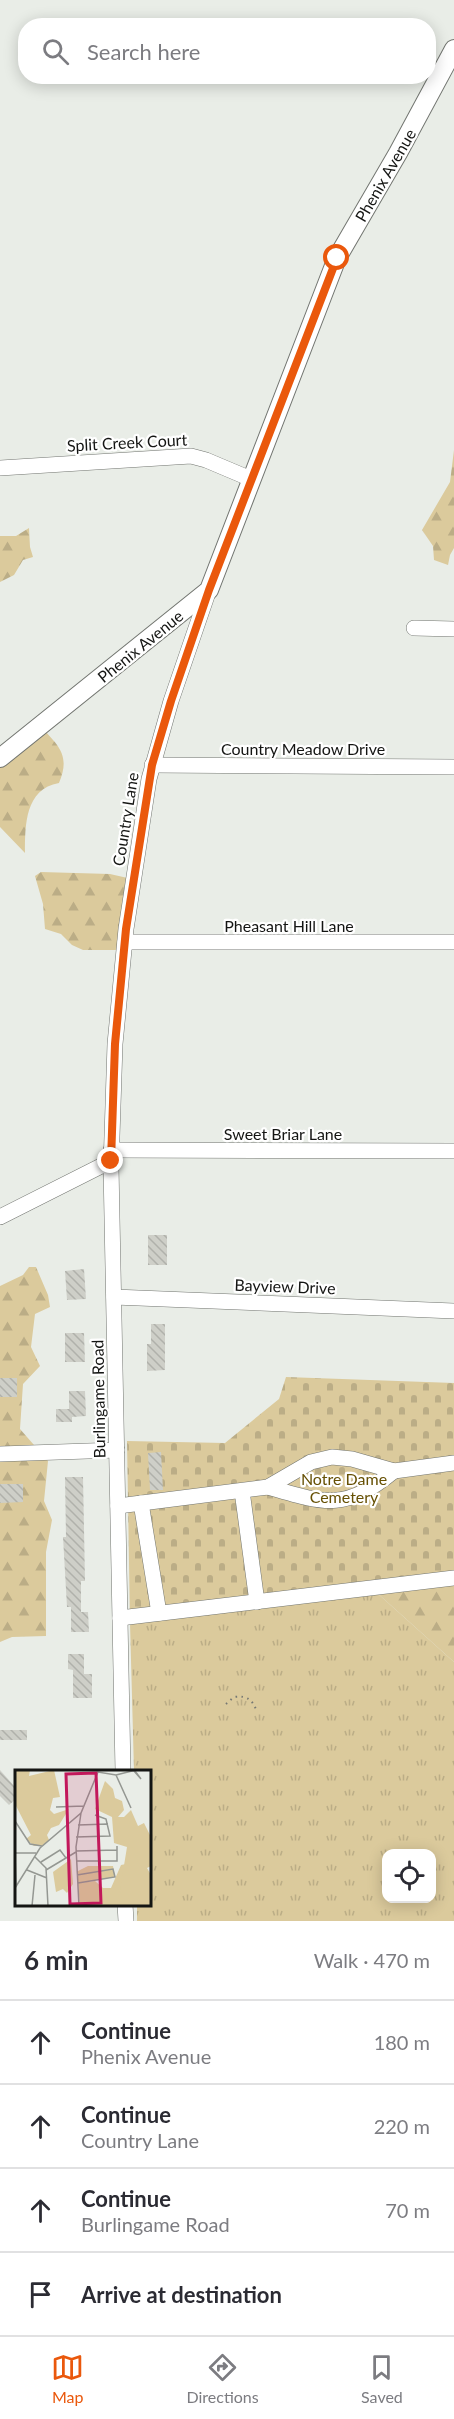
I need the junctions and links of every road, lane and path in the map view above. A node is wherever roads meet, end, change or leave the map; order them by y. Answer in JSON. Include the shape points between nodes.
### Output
{"nodes":[{"id":1,"x":454,"y":49,"type":"edge"},
{"id":2,"x":436,"y":82,"type":"edge"},
{"id":3,"x":435,"y":84,"type":"edge"},
{"id":4,"x":0,"y":468,"type":"edge"},
{"id":5,"x":251,"y":479,"type":"junction"},
{"id":6,"x":209,"y":590,"type":"junction"},
{"id":7,"x":414,"y":628,"type":"dead end"},
{"id":8,"x":454,"y":629,"type":"edge"},
{"id":9,"x":0,"y":758,"type":"edge"},
{"id":10,"x":152,"y":765,"type":"junction"},
{"id":11,"x":454,"y":767,"type":"edge"},
{"id":12,"x":125,"y":942,"type":"junction"},
{"id":13,"x":454,"y":942,"type":"edge"},
{"id":14,"x":117,"y":1027,"type":"joint"},
{"id":15,"x":454,"y":1151,"type":"edge"},
{"id":16,"x":111,"y":1156,"type":"junction"},
{"id":17,"x":0,"y":1217,"type":"edge"},
{"id":18,"x":114,"y":1297,"type":"junction"},
{"id":19,"x":454,"y":1311,"type":"edge"},
{"id":20,"x":117,"y":1450,"type":"junction"},
{"id":21,"x":0,"y":1454,"type":"edge"},
{"id":22,"x":454,"y":1463,"type":"edge"},
{"id":23,"x":394,"y":1471,"type":"junction"},
{"id":24,"x":268,"y":1487,"type":"junction"},
{"id":25,"x":242,"y":1491,"type":"junction"},
{"id":26,"x":141,"y":1503,"type":"junction"},
{"id":27,"x":118,"y":1506,"type":"junction"},
{"id":28,"x":454,"y":1578,"type":"edge"},
{"id":29,"x":257,"y":1602,"type":"junction"},
{"id":30,"x":159,"y":1613,"type":"junction"},
{"id":31,"x":120,"y":1618,"type":"junction"},
{"id":32,"x":226,"y":1704,"type":"dead end"},
{"id":33,"x":257,"y":1712,"type":"dead end"},
{"id":34,"x":123,"y":1770,"type":"edge"},
{"id":35,"x":125,"y":1906,"type":"edge"},
{"id":36,"x":126,"y":1921,"type":"edge"}],
"edges":[{"from":1,"to":2,"type":"main road","name":"Phenix Avenue"},
{"from":3,"to":5,"type":"main road","name":"Phenix Avenue","via":[[337,258]]},
{"from":4,"to":5,"type":"street","name":"Split Creek Court","via":[[191,456]]},
{"from":5,"to":6,"type":"main road","name":"Phenix Avenue"},
{"from":6,"to":9,"type":"main road","name":"Phenix Avenue"},
{"from":6,"to":10,"type":"street","name":"Country Lane"},
{"from":7,"to":8,"type":"street"},
{"from":10,"to":11,"type":"street","name":"Country Meadow Drive"},
{"from":10,"to":12,"type":"street","name":"Country Lane"},
{"from":12,"to":13,"type":"street","name":"Pheasant Hill Lane"},
{"from":12,"to":14,"type":"street","name":"Country Lane"},
{"from":14,"to":16,"type":"street","name":"Burlingame Road"},
{"from":15,"to":16,"type":"street","name":"Sweet Briar Lane"},
{"from":16,"to":17,"type":"street"},
{"from":16,"to":18,"type":"street","name":"Burlingame Road"},
{"from":18,"to":19,"type":"street","name":"Bayview Drive"},
{"from":18,"to":20,"type":"street","name":"Burlingame Road"},
{"from":20,"to":21,"type":"street"},
{"from":20,"to":27,"type":"street","name":"Burlingame Road"},
{"from":22,"to":23,"type":"street"},
{"from":23,"to":24,"type":"street","via":[[332,1457],[311,1462]]},
{"from":23,"to":24,"type":"street","via":[[365,1492],[343,1501],[323,1501]]},
{"from":24,"to":25,"type":"street"},
{"from":25,"to":26,"type":"street"},
{"from":25,"to":29,"type":"street"},
{"from":26,"to":27,"type":"street"},
{"from":26,"to":30,"type":"street"},
{"from":27,"to":31,"type":"street","name":"Burlingame Road"},
{"from":28,"to":29,"type":"street"},
{"from":29,"to":30,"type":"street"},
{"from":30,"to":31,"type":"street"},
{"from":31,"to":34,"type":"street","name":"Burlingame Road"},
{"from":32,"to":33,"type":"path","via":[[234,1697],[246,1697]]},
{"from":35,"to":36,"type":"street"}]}
